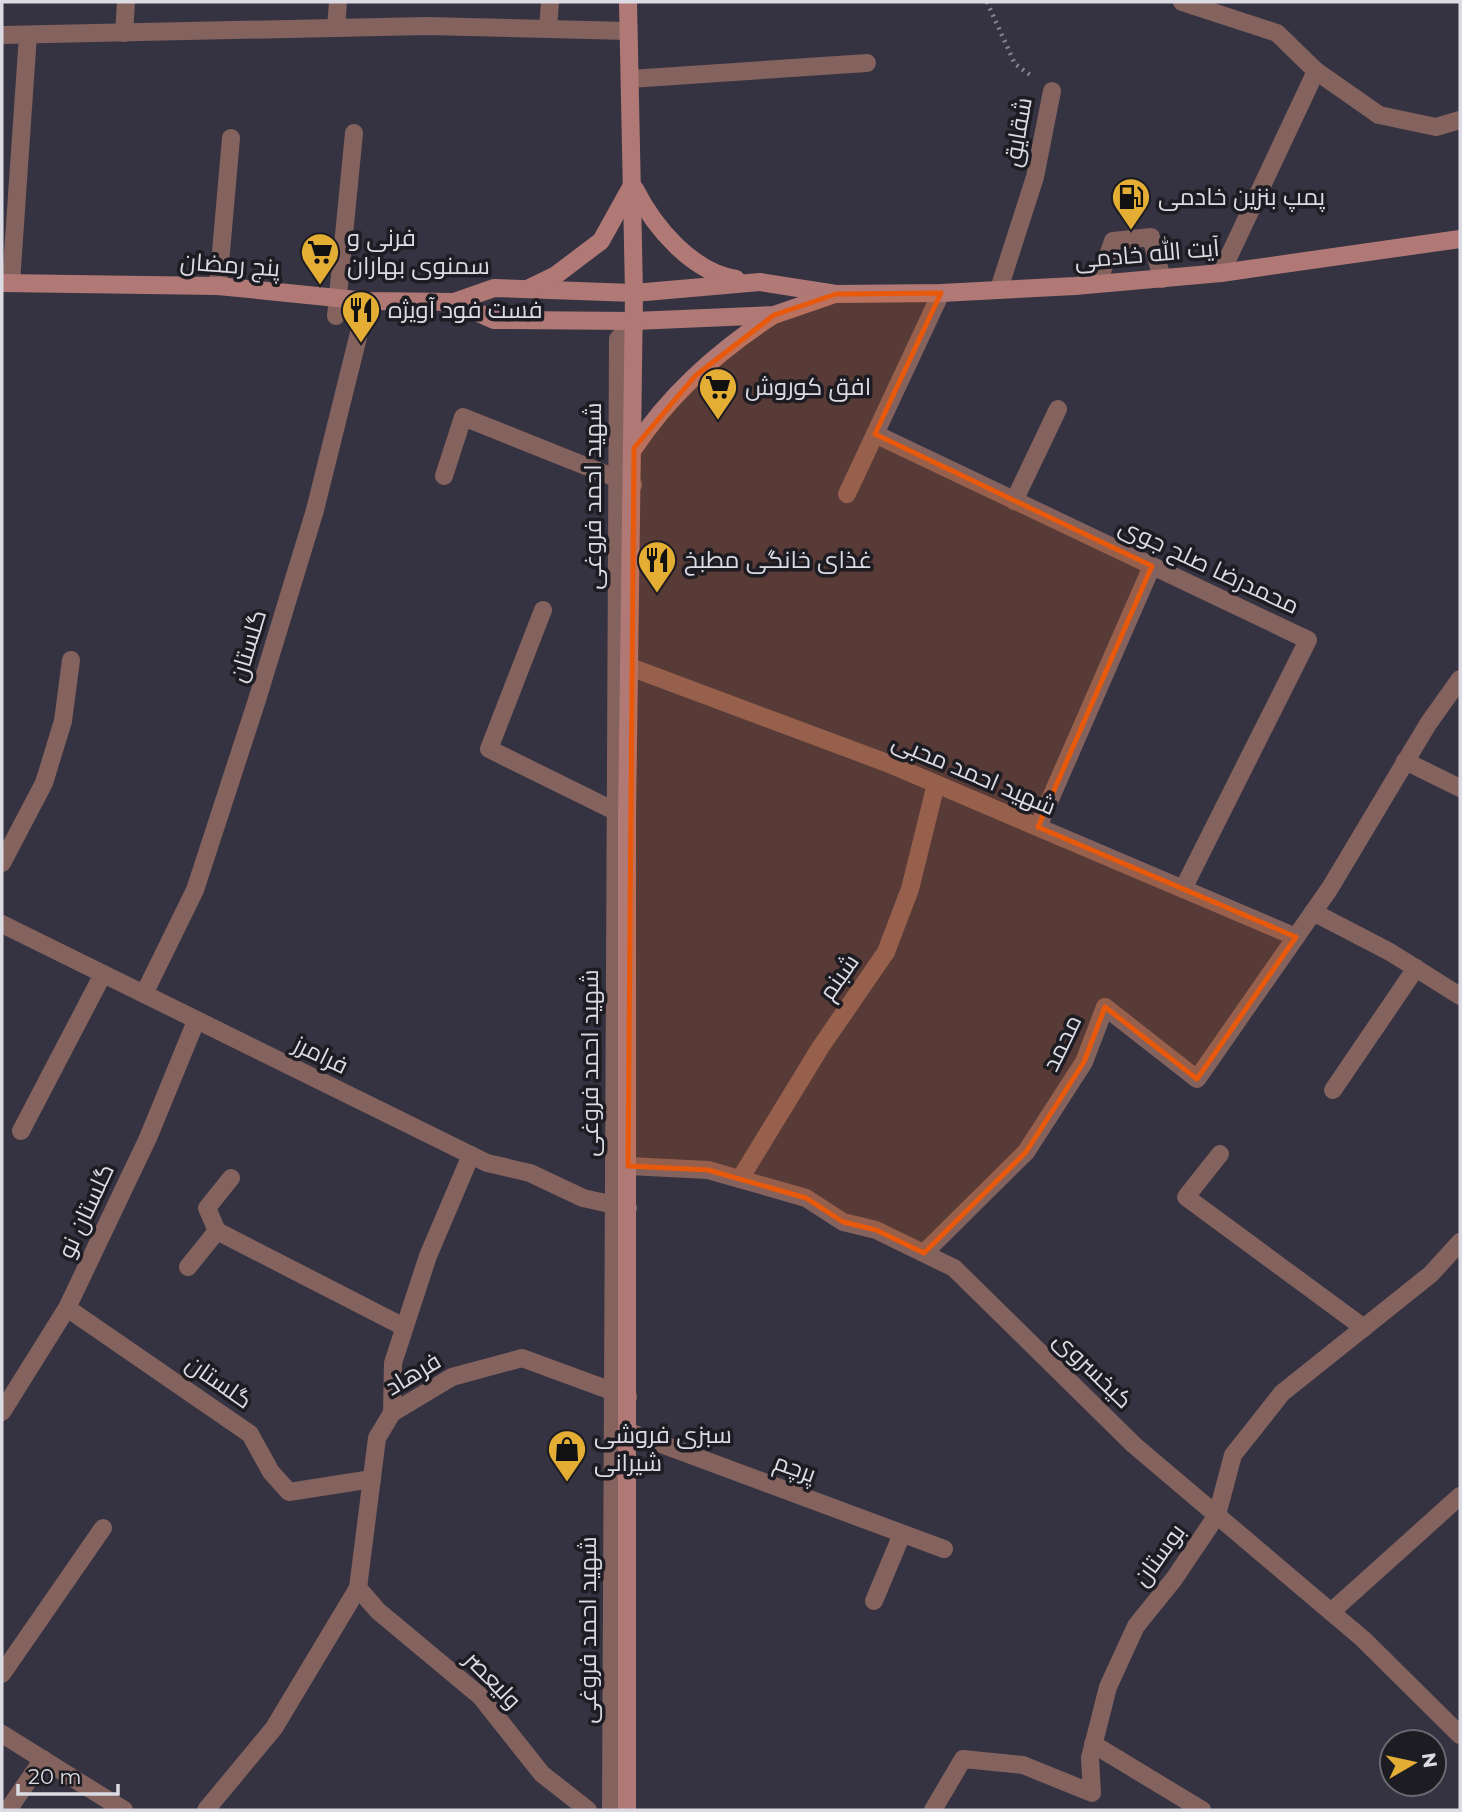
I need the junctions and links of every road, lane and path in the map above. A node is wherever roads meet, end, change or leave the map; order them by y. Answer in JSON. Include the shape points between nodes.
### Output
{"nodes":[{"id":1,"x":126,"y":2,"type":"edge"},
{"id":2,"x":338,"y":2,"type":"edge"},
{"id":3,"x":550,"y":2,"type":"edge"},
{"id":4,"x":628,"y":2,"type":"edge"},
{"id":5,"x":987,"y":2,"type":"edge"},
{"id":6,"x":1182,"y":2,"type":"edge"},
{"id":7,"x":336,"y":28,"type":"junction"},
{"id":8,"x":548,"y":29,"type":"junction"},
{"id":9,"x":628,"y":31,"type":"junction"},
{"id":10,"x":124,"y":33,"type":"junction"},
{"id":11,"x":2,"y":35,"type":"edge"},
{"id":12,"x":28,"y":35,"type":"junction"},
{"id":13,"x":867,"y":64,"type":"dead end"},
{"id":14,"x":1316,"y":71,"type":"junction"},
{"id":15,"x":630,"y":79,"type":"junction"},
{"id":16,"x":1052,"y":91,"type":"joint"},
{"id":17,"x":1460,"y":120,"type":"edge"},
{"id":18,"x":354,"y":133,"type":"dead end"},
{"id":19,"x":231,"y":138,"type":"dead end"},
{"id":20,"x":633,"y":184,"type":"junction"},
{"id":21,"x":1460,"y":239,"type":"edge"},
{"id":22,"x":1221,"y":273,"type":"junction"},
{"id":23,"x":1162,"y":279,"type":"junction"},
{"id":24,"x":760,"y":282,"type":"junction"},
{"id":25,"x":6,"y":283,"type":"edge"},
{"id":26,"x":1098,"y":284,"type":"junction"},
{"id":27,"x":218,"y":286,"type":"junction"},
{"id":28,"x":999,"y":289,"type":"junction"},
{"id":29,"x":524,"y":290,"type":"junction"},
{"id":30,"x":634,"y":293,"type":"junction"},
{"id":31,"x":836,"y":293,"type":"junction"},
{"id":32,"x":941,"y":293,"type":"junction"},
{"id":33,"x":367,"y":300,"type":"junction"},
{"id":34,"x":454,"y":302,"type":"junction"},
{"id":35,"x":337,"y":307,"type":"junction"},
{"id":36,"x":774,"y":315,"type":"junction"},
{"id":37,"x":634,"y":321,"type":"junction"},
{"id":38,"x":1058,"y":409,"type":"dead end"},
{"id":39,"x":875,"y":434,"type":"junction"},
{"id":40,"x":634,"y":448,"type":"junction"},
{"id":41,"x":444,"y":476,"type":"dead end"},
{"id":42,"x":632,"y":485,"type":"junction"},
{"id":43,"x":846,"y":494,"type":"dead end"},
{"id":44,"x":1014,"y":501,"type":"junction"},
{"id":45,"x":1152,"y":566,"type":"junction"},
{"id":46,"x":543,"y":610,"type":"dead end"},
{"id":47,"x":71,"y":660,"type":"dead end"},
{"id":48,"x":630,"y":667,"type":"junction"},
{"id":49,"x":1460,"y":679,"type":"edge"},
{"id":50,"x":1405,"y":761,"type":"junction"},
{"id":51,"x":936,"y":784,"type":"junction"},
{"id":52,"x":1460,"y":788,"type":"edge"},
{"id":53,"x":627,"y":817,"type":"junction"},
{"id":54,"x":1038,"y":827,"type":"junction"},
{"id":55,"x":2,"y":863,"type":"edge"},
{"id":56,"x":1183,"y":889,"type":"junction"},
{"id":57,"x":1312,"y":912,"type":"junction"},
{"id":58,"x":2,"y":923,"type":"edge"},
{"id":59,"x":1296,"y":937,"type":"junction"},
{"id":60,"x":1416,"y":968,"type":"junction"},
{"id":61,"x":103,"y":974,"type":"junction"},
{"id":62,"x":144,"y":995,"type":"junction"},
{"id":63,"x":1460,"y":996,"type":"edge"},
{"id":64,"x":196,"y":1021,"type":"junction"},
{"id":65,"x":1334,"y":1090,"type":"dead end"},
{"id":66,"x":21,"y":1131,"type":"dead end"},
{"id":67,"x":1220,"y":1154,"type":"dead end"},
{"id":68,"x":471,"y":1155,"type":"junction"},
{"id":69,"x":628,"y":1166,"type":"junction"},
{"id":70,"x":231,"y":1178,"type":"dead end"},
{"id":71,"x":740,"y":1179,"type":"junction"},
{"id":72,"x":628,"y":1208,"type":"junction"},
{"id":73,"x":217,"y":1231,"type":"junction"},
{"id":74,"x":1460,"y":1242,"type":"edge"},
{"id":75,"x":924,"y":1254,"type":"junction"},
{"id":76,"x":188,"y":1267,"type":"dead end"},
{"id":77,"x":68,"y":1308,"type":"junction"},
{"id":78,"x":404,"y":1327,"type":"junction"},
{"id":79,"x":1364,"y":1328,"type":"junction"},
{"id":80,"x":628,"y":1397,"type":"junction"},
{"id":81,"x":2,"y":1412,"type":"edge"},
{"id":82,"x":392,"y":1413,"type":"junction"},
{"id":83,"x":629,"y":1432,"type":"junction"},
{"id":84,"x":372,"y":1479,"type":"junction"},
{"id":85,"x":1460,"y":1496,"type":"edge"},
{"id":86,"x":1217,"y":1515,"type":"junction"},
{"id":87,"x":103,"y":1528,"type":"dead end"},
{"id":88,"x":902,"y":1534,"type":"junction"},
{"id":89,"x":944,"y":1549,"type":"dead end"},
{"id":90,"x":358,"y":1588,"type":"junction"},
{"id":91,"x":874,"y":1601,"type":"dead end"},
{"id":92,"x":1331,"y":1612,"type":"junction"},
{"id":93,"x":2,"y":1674,"type":"edge"},
{"id":94,"x":1460,"y":1733,"type":"edge"},
{"id":95,"x":2,"y":1734,"type":"edge"},
{"id":96,"x":1093,"y":1744,"type":"junction"},
{"id":97,"x":43,"y":1759,"type":"junction"},
{"id":98,"x":8,"y":1810,"type":"edge"},
{"id":99,"x":124,"y":1810,"type":"edge"},
{"id":100,"x":206,"y":1810,"type":"edge"},
{"id":101,"x":588,"y":1810,"type":"edge"},
{"id":102,"x":611,"y":1810,"type":"edge"},
{"id":103,"x":627,"y":1810,"type":"edge"},
{"id":104,"x":933,"y":1810,"type":"edge"},
{"id":105,"x":1202,"y":1810,"type":"edge"}],
"edges":[{"from":1,"to":10,"type":"street"},
{"from":2,"to":7,"type":"street"},
{"from":3,"to":8,"type":"street"},
{"from":4,"to":9,"type":"main road","name":"شهید احمد فروغی"},
{"from":5,"to":16,"type":"path","name":"شقایق","via":[[1015,64]]},
{"from":6,"to":14,"type":"street","via":[[1277,33]]},
{"from":7,"to":8,"type":"street"},
{"from":7,"to":10,"type":"street"},
{"from":8,"to":9,"type":"street"},
{"from":9,"to":15,"type":"main road","name":"شهید احمد فروغی"},
{"from":10,"to":12,"type":"street"},
{"from":11,"to":12,"type":"street"},
{"from":12,"to":25,"type":"street"},
{"from":13,"to":15,"type":"street"},
{"from":14,"to":17,"type":"street","via":[[1379,114],[1436,127]]},
{"from":14,"to":22,"type":"street"},
{"from":15,"to":20,"type":"main road","name":"شهید احمد فروغی"},
{"from":16,"to":28,"type":"street","name":"شقایق","via":[[1035,177]]},
{"from":18,"to":35,"type":"street"},
{"from":19,"to":27,"type":"street"},
{"from":20,"to":24,"type":"main road","via":[[648,214],[693,259],[718,276]]},
{"from":20,"to":29,"type":"main road","via":[[601,242],[556,275]]},
{"from":20,"to":30,"type":"main road","name":"شهید احمد فروغی"},
{"from":21,"to":22,"type":"main road","name":"آیت الله خادمی"},
{"from":22,"to":23,"type":"main road","name":"آیت الله خادمی"},
{"from":23,"to":26,"type":"main road","name":"آیت الله خادمی"},
{"from":23,"to":26,"type":"street","via":[[1151,237],[1113,241]]},
{"from":24,"to":30,"type":"main road","name":"آیت الله خادمی"},
{"from":24,"to":31,"type":"main road","name":"آیت الله خادمی"},
{"from":25,"to":27,"type":"main road","name":"پنج رمضان"},
{"from":26,"to":28,"type":"main road","name":"آیت الله خادمی"},
{"from":27,"to":35,"type":"main road","name":"پنج رمضان"},
{"from":28,"to":32,"type":"main road","name":"آیت الله خادمی"},
{"from":29,"to":30,"type":"main road","name":"پنج رمضان"},
{"from":29,"to":34,"type":"main road","name":"پنج رمضان","via":[[494,288]]},
{"from":30,"to":37,"type":"main road","name":"شهید احمد فروغی"},
{"from":31,"to":32,"type":"main road","name":"آیت الله خادمی"},
{"from":31,"to":36,"type":"main road","name":"آیت الله خادمی"},
{"from":32,"to":39,"type":"street"},
{"from":33,"to":34,"type":"main road","name":"پنج رمضان"},
{"from":33,"to":35,"type":"main road","name":"پنج رمضان"},
{"from":33,"to":62,"type":"street","name":"گلستان","via":[[315,510],[253,713],[195,890]]},
{"from":34,"to":37,"type":"main road","name":"پنج رمضان","via":[[494,320]]},
{"from":36,"to":37,"type":"main road","name":"آیت الله خادمی"},
{"from":36,"to":40,"type":"main road","via":[[733,342],[695,376],[653,419]]},
{"from":37,"to":40,"type":"main road","name":"شهید احمد فروغی"},
{"from":37,"to":102,"type":"street","name":"شهید احمد فروغی","via":[[618,339]]},
{"from":38,"to":44,"type":"street"},
{"from":39,"to":43,"type":"street"},
{"from":39,"to":44,"type":"street","name":"محمدرضا صلح جوی"},
{"from":40,"to":42,"type":"main road","name":"شهید احمد فروغی"},
{"from":41,"to":42,"type":"street","via":[[463,417]]},
{"from":42,"to":48,"type":"main road","name":"شهید احمد فروغی"},
{"from":44,"to":45,"type":"street","name":"محمدرضا صلح جوی"},
{"from":45,"to":54,"type":"street"},
{"from":45,"to":56,"type":"street","name":"محمدرضا صلح جوی","via":[[1308,640]]},
{"from":46,"to":53,"type":"street","via":[[489,750]]},
{"from":47,"to":55,"type":"street","via":[[62,721],[44,783]]},
{"from":48,"to":51,"type":"street","name":"شهید احمد محبی"},
{"from":48,"to":53,"type":"main road","name":"شهید احمد فروغی"},
{"from":49,"to":50,"type":"street"},
{"from":50,"to":52,"type":"street"},
{"from":50,"to":57,"type":"street"},
{"from":51,"to":54,"type":"street","name":"شهید احمد محبی"},
{"from":51,"to":71,"type":"street","name":"شبنم","via":[[910,888],[886,952],[820,1048]]},
{"from":53,"to":69,"type":"main road","name":"شهید احمد فروغی"},
{"from":54,"to":56,"type":"street","name":"شهید احمد محبی"},
{"from":56,"to":59,"type":"street","name":"شهید احمد محبی"},
{"from":57,"to":59,"type":"street"},
{"from":57,"to":60,"type":"street"},
{"from":58,"to":61,"type":"street","name":"فرامرز"},
{"from":59,"to":75,"type":"street","name":"محمد","via":[[1197,1079],[1105,1007],[1084,1062],[1026,1152]]},
{"from":60,"to":63,"type":"street"},
{"from":60,"to":65,"type":"street"},
{"from":61,"to":62,"type":"street","name":"فرامرز"},
{"from":61,"to":66,"type":"street"},
{"from":62,"to":64,"type":"street","name":"فرامرز"},
{"from":64,"to":68,"type":"street","name":"فرامرز"},
{"from":64,"to":77,"type":"street","name":"گلستان نو","via":[[148,1138]]},
{"from":67,"to":79,"type":"street","via":[[1186,1197]]},
{"from":68,"to":72,"type":"street","name":"فرامرز","via":[[530,1173],[583,1198]]},
{"from":68,"to":78,"type":"street"},
{"from":69,"to":71,"type":"street","name":"کیخسروی","via":[[708,1170]]},
{"from":69,"to":72,"type":"main road","name":"شهید احمد فروغی"},
{"from":70,"to":73,"type":"street","via":[[207,1208]]},
{"from":71,"to":75,"type":"street","name":"کیخسروی","via":[[806,1198],[843,1222],[876,1230]]},
{"from":72,"to":80,"type":"main road","name":"شهید احمد فروغی"},
{"from":73,"to":76,"type":"street"},
{"from":73,"to":78,"type":"street"},
{"from":74,"to":79,"type":"street","name":"بوستان","via":[[1431,1274]]},
{"from":75,"to":86,"type":"street","name":"کیخسروی","via":[[954,1268],[1134,1445]]},
{"from":77,"to":81,"type":"street","name":"گلستان نو"},
{"from":77,"to":84,"type":"street","name":"گلستان","via":[[250,1434],[271,1472],[289,1492]]},
{"from":78,"to":82,"type":"street","via":[[393,1363]]},
{"from":79,"to":86,"type":"street","name":"بوستان","via":[[1282,1393],[1233,1455]]},
{"from":80,"to":82,"type":"street","name":"فرهاد","via":[[522,1358],[452,1377]]},
{"from":80,"to":83,"type":"main road","name":"شهید احمد فروغی"},
{"from":82,"to":84,"type":"street","name":"فرهاد","via":[[377,1438]]},
{"from":83,"to":88,"type":"street","name":"پرچم"},
{"from":83,"to":103,"type":"main road","name":"شهید احمد فروغی"},
{"from":84,"to":90,"type":"street","name":"فرهاد"},
{"from":85,"to":92,"type":"street"},
{"from":86,"to":92,"type":"street","name":"کیخسروی"},
{"from":86,"to":96,"type":"street","name":"بوستان","via":[[1136,1626],[1108,1687]]},
{"from":87,"to":93,"type":"street"},
{"from":88,"to":89,"type":"street","name":"پرچم"},
{"from":88,"to":91,"type":"street"},
{"from":90,"to":100,"type":"street","via":[[274,1728]]},
{"from":90,"to":101,"type":"street","name":"ولیعصر","via":[[378,1611],[480,1696],[542,1774]]},
{"from":92,"to":94,"type":"street","name":"کیخسروی"},
{"from":95,"to":97,"type":"street"},
{"from":96,"to":104,"type":"street","name":"بوستان","via":[[1092,1793],[1023,1765],[963,1759]]},
{"from":96,"to":105,"type":"street"},
{"from":97,"to":98,"type":"street"},
{"from":97,"to":99,"type":"street"}]}
